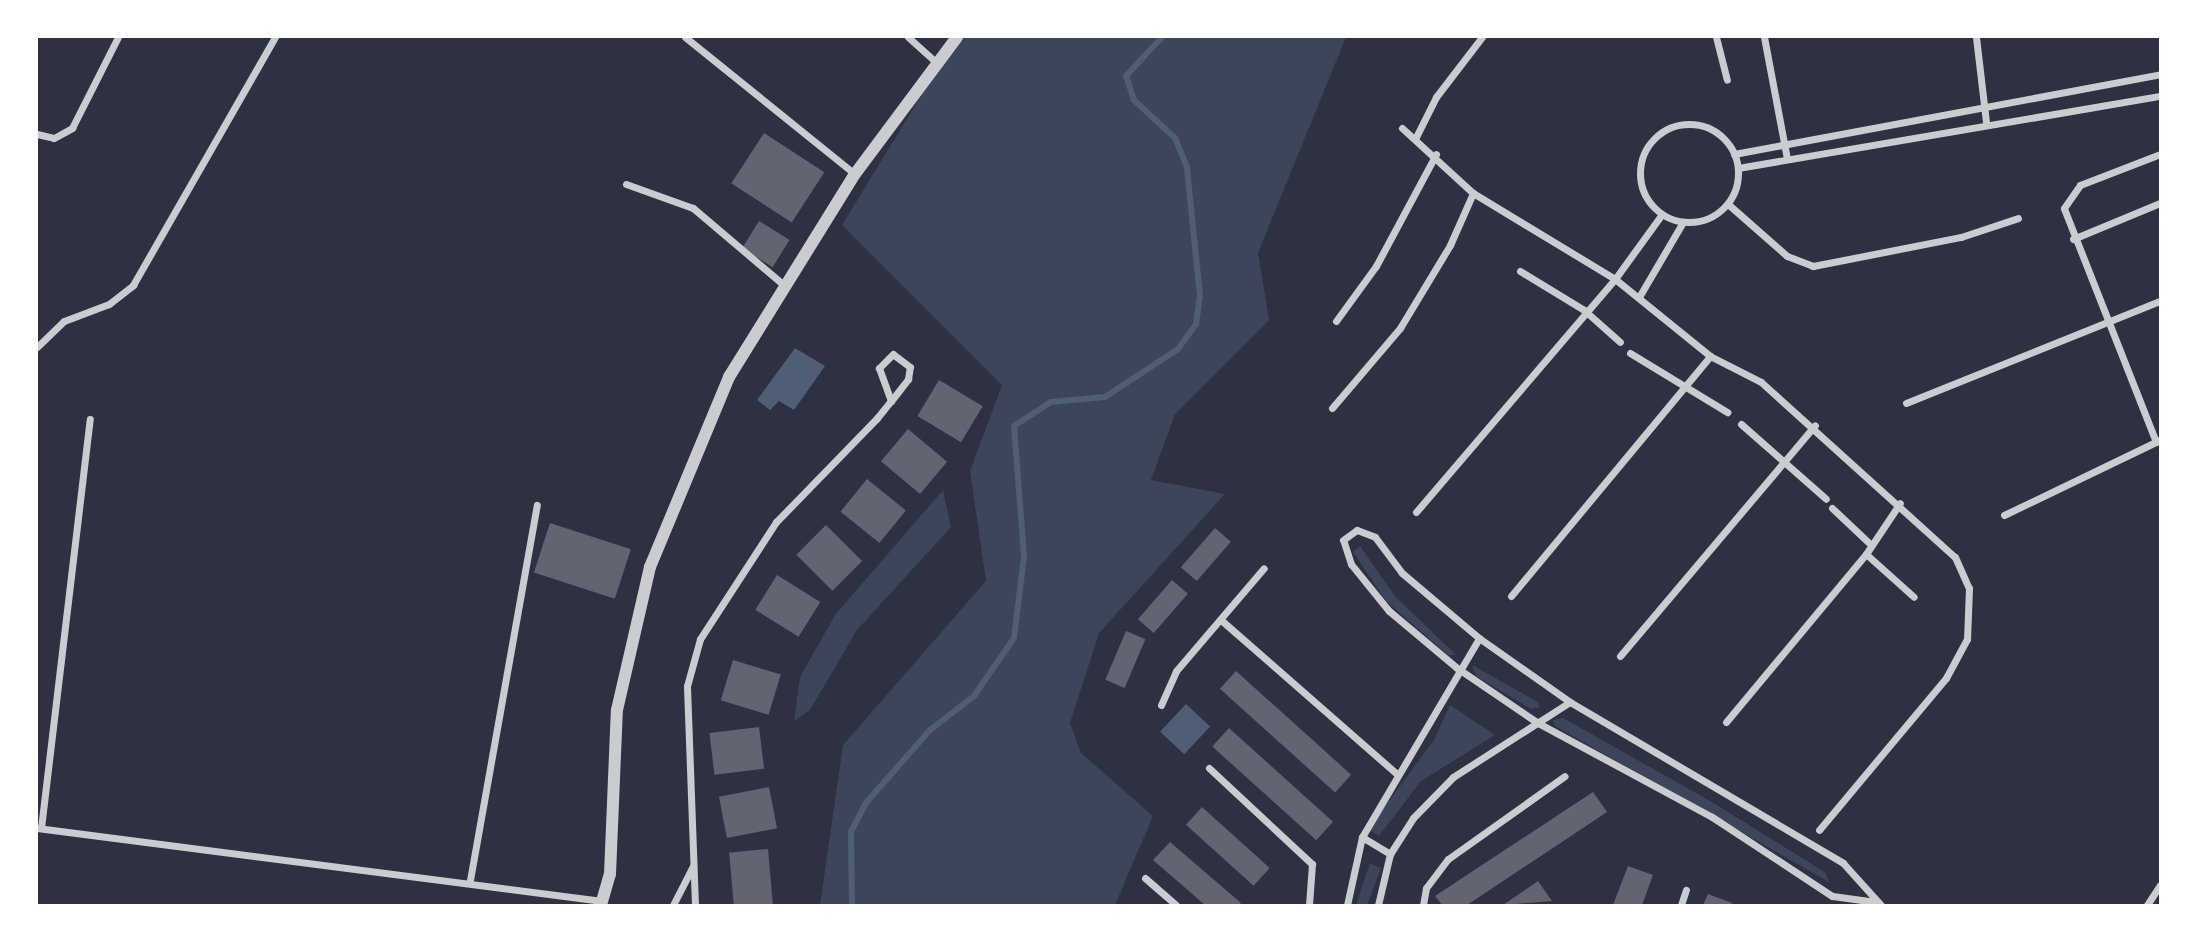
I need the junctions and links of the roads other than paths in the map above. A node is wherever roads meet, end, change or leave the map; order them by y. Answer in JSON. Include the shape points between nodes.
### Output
{"nodes":[{"id":1,"x":118,"y":37,"type":"edge"},
{"id":2,"x":275,"y":37,"type":"edge"},
{"id":3,"x":685,"y":37,"type":"edge"},
{"id":4,"x":908,"y":37,"type":"edge"},
{"id":5,"x":957,"y":37,"type":"edge"},
{"id":6,"x":1482,"y":37,"type":"edge"},
{"id":7,"x":1716,"y":37,"type":"edge"},
{"id":8,"x":1764,"y":37,"type":"edge"},
{"id":9,"x":1976,"y":37,"type":"edge"},
{"id":10,"x":939,"y":64,"type":"junction"},
{"id":11,"x":2160,"y":74,"type":"edge"},
{"id":12,"x":1727,"y":80,"type":"dead end"},
{"id":13,"x":2160,"y":96,"type":"edge"},
{"id":14,"x":1985,"y":103,"type":"junction"},
{"id":15,"x":1986,"y":122,"type":"junction"},
{"id":16,"x":1402,"y":128,"type":"dead end"},
{"id":17,"x":37,"y":134,"type":"edge"},
{"id":18,"x":1416,"y":139,"type":"junction"},
{"id":19,"x":1784,"y":144,"type":"junction"},
{"id":20,"x":1436,"y":154,"type":"junction"},
{"id":21,"x":1734,"y":154,"type":"junction"},
{"id":22,"x":2160,"y":154,"type":"edge"},
{"id":23,"x":1787,"y":159,"type":"junction"},
{"id":24,"x":1738,"y":168,"type":"junction"},
{"id":25,"x":855,"y":174,"type":"junction"},
{"id":26,"x":626,"y":184,"type":"dead end"},
{"id":27,"x":1473,"y":193,"type":"junction"},
{"id":28,"x":2160,"y":203,"type":"edge"},
{"id":29,"x":1729,"y":205,"type":"junction"},
{"id":30,"x":1662,"y":214,"type":"junction"},
{"id":31,"x":2018,"y":218,"type":"dead end"},
{"id":32,"x":1683,"y":222,"type":"junction"},
{"id":33,"x":2073,"y":239,"type":"junction"},
{"id":34,"x":1520,"y":271,"type":"dead end"},
{"id":35,"x":1615,"y":279,"type":"junction"},
{"id":36,"x":785,"y":286,"type":"junction"},
{"id":37,"x":1639,"y":297,"type":"junction"},
{"id":38,"x":2160,"y":301,"type":"edge"},
{"id":39,"x":1584,"y":310,"type":"junction"},
{"id":40,"x":1336,"y":321,"type":"dead end"},
{"id":41,"x":2110,"y":322,"type":"junction"},
{"id":42,"x":1620,"y":342,"type":"dead end"},
{"id":43,"x":37,"y":347,"type":"edge"},
{"id":44,"x":1630,"y":354,"type":"dead end"},
{"id":45,"x":1710,"y":356,"type":"junction"},
{"id":46,"x":1684,"y":391,"type":"junction"},
{"id":47,"x":891,"y":401,"type":"junction"},
{"id":48,"x":1906,"y":403,"type":"dead end"},
{"id":49,"x":1332,"y":408,"type":"dead end"},
{"id":50,"x":1727,"y":412,"type":"dead end"},
{"id":51,"x":90,"y":419,"type":"dead end"},
{"id":52,"x":1741,"y":424,"type":"dead end"},
{"id":53,"x":1815,"y":425,"type":"junction"},
{"id":54,"x":2158,"y":441,"type":"edge"},
{"id":55,"x":1784,"y":460,"type":"junction"},
{"id":56,"x":1826,"y":499,"type":"dead end"},
{"id":57,"x":1900,"y":503,"type":"junction"},
{"id":58,"x":537,"y":505,"type":"dead end"},
{"id":59,"x":1832,"y":508,"type":"dead end"},
{"id":60,"x":1416,"y":512,"type":"dead end"},
{"id":61,"x":2004,"y":515,"type":"dead end"},
{"id":62,"x":1869,"y":543,"type":"junction"},
{"id":63,"x":1866,"y":554,"type":"junction"},
{"id":64,"x":1264,"y":568,"type":"dead end"},
{"id":65,"x":1511,"y":596,"type":"dead end"},
{"id":66,"x":1914,"y":597,"type":"dead end"},
{"id":67,"x":1221,"y":620,"type":"junction"},
{"id":68,"x":1479,"y":638,"type":"junction"},
{"id":69,"x":1620,"y":656,"type":"dead end"},
{"id":70,"x":1457,"y":668,"type":"junction"},
{"id":71,"x":1570,"y":702,"type":"junction"},
{"id":72,"x":1161,"y":705,"type":"dead end"},
{"id":73,"x":1726,"y":722,"type":"dead end"},
{"id":74,"x":1538,"y":723,"type":"junction"},
{"id":75,"x":1209,"y":768,"type":"dead end"},
{"id":76,"x":1397,"y":774,"type":"junction"},
{"id":77,"x":1565,"y":776,"type":"dead end"},
{"id":78,"x":39,"y":828,"type":"edge"},
{"id":79,"x":1819,"y":830,"type":"dead end"},
{"id":80,"x":1362,"y":837,"type":"junction"},
{"id":81,"x":1390,"y":854,"type":"junction"},
{"id":82,"x":694,"y":866,"type":"junction"},
{"id":83,"x":1145,"y":878,"type":"dead end"},
{"id":84,"x":470,"y":880,"type":"junction"},
{"id":85,"x":2160,"y":885,"type":"edge"},
{"id":86,"x":1686,"y":890,"type":"dead end"},
{"id":87,"x":601,"y":903,"type":"edge"},
{"id":88,"x":1878,"y":904,"type":"edge"},
{"id":89,"x":673,"y":905,"type":"edge"},
{"id":90,"x":695,"y":905,"type":"edge"},
{"id":91,"x":1176,"y":905,"type":"edge"},
{"id":92,"x":1309,"y":905,"type":"edge"},
{"id":93,"x":1347,"y":905,"type":"edge"},
{"id":94,"x":1378,"y":905,"type":"edge"},
{"id":95,"x":1423,"y":905,"type":"edge"},
{"id":96,"x":1681,"y":905,"type":"edge"},
{"id":97,"x":2147,"y":905,"type":"edge"}],
"edges":[{"from":1,"to":17,"type":"street","via":[[72,128],[54,138]]},
{"from":2,"to":43,"type":"street","via":[[133,285],[110,304],[64,321]]},
{"from":3,"to":25,"type":"street"},
{"from":4,"to":10,"type":"street"},
{"from":5,"to":10,"type":"street"},
{"from":6,"to":18,"type":"street","via":[[1436,97]]},
{"from":7,"to":12,"type":"street"},
{"from":8,"to":19,"type":"street"},
{"from":9,"to":14,"type":"street"},
{"from":10,"to":25,"type":"street"},
{"from":11,"to":14,"type":"street"},
{"from":13,"to":15,"type":"street"},
{"from":14,"to":15,"type":"street"},
{"from":14,"to":19,"type":"street"},
{"from":15,"to":23,"type":"street"},
{"from":16,"to":18,"type":"street"},
{"from":18,"to":20,"type":"street"},
{"from":19,"to":21,"type":"street"},
{"from":19,"to":23,"type":"street"},
{"from":20,"to":27,"type":"street"},
{"from":20,"to":40,"type":"street","via":[[1376,266]]},
{"from":21,"to":24,"type":"street"},
{"from":21,"to":30,"type":"street","via":[[1703,125],[1676,125],[1657,135],[1639,172],[1644,193]]},
{"from":22,"to":33,"type":"street","via":[[2080,185],[2067,196]]},
{"from":23,"to":24,"type":"street"},
{"from":24,"to":29,"type":"street"},
{"from":25,"to":36,"type":"street"},
{"from":26,"to":36,"type":"street","via":[[693,208]]},
{"from":27,"to":35,"type":"street"},
{"from":27,"to":49,"type":"street","via":[[1450,245],[1400,328]]},
{"from":28,"to":33,"type":"street"},
{"from":29,"to":31,"type":"street","via":[[1787,256],[1812,266],[1961,237]]},
{"from":29,"to":32,"type":"street","via":[[1706,219]]},
{"from":30,"to":32,"type":"street"},
{"from":30,"to":35,"type":"street"},
{"from":32,"to":37,"type":"street"},
{"from":33,"to":41,"type":"street"},
{"from":34,"to":39,"type":"street"},
{"from":35,"to":37,"type":"street"},
{"from":35,"to":39,"type":"street"},
{"from":36,"to":87,"type":"street","via":[[729,377],[650,566],[617,710],[610,874]]},
{"from":37,"to":45,"type":"street"},
{"from":38,"to":41,"type":"street"},
{"from":39,"to":42,"type":"street"},
{"from":39,"to":60,"type":"street"},
{"from":41,"to":48,"type":"street"},
{"from":41,"to":54,"type":"street"},
{"from":44,"to":46,"type":"street"},
{"from":45,"to":46,"type":"street"},
{"from":45,"to":53,"type":"street","via":[[1760,382]]},
{"from":46,"to":50,"type":"street"},
{"from":46,"to":65,"type":"street"},
{"from":47,"to":47,"type":"street","via":[[910,367],[893,354],[879,368]]},
{"from":47,"to":82,"type":"street","via":[[776,522],[700,639],[687,685]]},
{"from":51,"to":78,"type":"street"},
{"from":52,"to":55,"type":"street"},
{"from":53,"to":55,"type":"street"},
{"from":53,"to":57,"type":"street"},
{"from":54,"to":61,"type":"street"},
{"from":55,"to":56,"type":"street"},
{"from":55,"to":69,"type":"street"},
{"from":57,"to":62,"type":"street"},
{"from":57,"to":79,"type":"street","via":[[1955,557],[1969,588],[1967,639],[1946,678]]},
{"from":58,"to":84,"type":"street"},
{"from":59,"to":62,"type":"street"},
{"from":62,"to":63,"type":"street"},
{"from":63,"to":66,"type":"street"},
{"from":63,"to":73,"type":"street"},
{"from":64,"to":67,"type":"street"},
{"from":67,"to":72,"type":"street","via":[[1177,671]]},
{"from":67,"to":76,"type":"street"},
{"from":68,"to":70,"type":"street"},
{"from":68,"to":70,"type":"street","via":[[1402,573],[1375,537],[1357,530],[1343,540],[1351,564],[1389,611]]},
{"from":68,"to":71,"type":"street"},
{"from":70,"to":74,"type":"street"},
{"from":70,"to":76,"type":"street","via":[[1437,720]]},
{"from":71,"to":74,"type":"street"},
{"from":71,"to":88,"type":"street","via":[[1843,863]]},
{"from":74,"to":81,"type":"street","via":[[1453,778],[1413,818]]},
{"from":74,"to":88,"type":"street","via":[[1712,817],[1832,895]]},
{"from":75,"to":92,"type":"street","via":[[1312,864]]},
{"from":76,"to":80,"type":"street"},
{"from":77,"to":95,"type":"street","via":[[1448,859],[1426,888]]},
{"from":78,"to":84,"type":"street"},
{"from":80,"to":81,"type":"street"},
{"from":80,"to":93,"type":"street"},
{"from":81,"to":94,"type":"street"},
{"from":82,"to":89,"type":"street"},
{"from":82,"to":90,"type":"street"},
{"from":83,"to":91,"type":"street"},
{"from":84,"to":87,"type":"street"},
{"from":85,"to":97,"type":"street"},
{"from":86,"to":96,"type":"street"}]}
